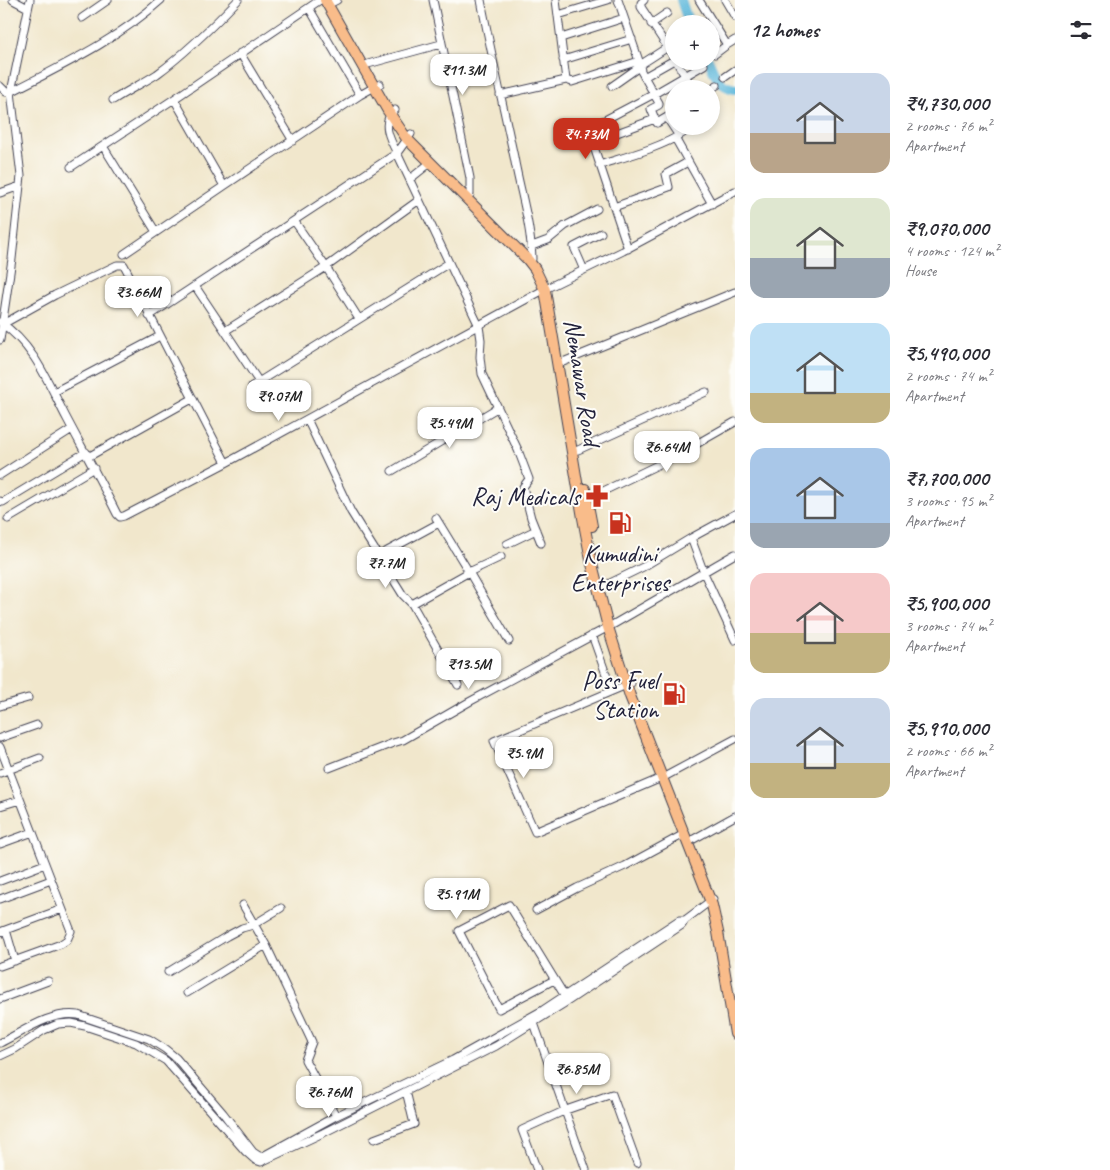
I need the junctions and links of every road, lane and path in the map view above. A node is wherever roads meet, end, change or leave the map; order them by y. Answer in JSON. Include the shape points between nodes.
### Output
{"nodes":[{"id":1,"x":13,"y":0,"type":"edge"},
{"id":2,"x":30,"y":0,"type":"edge"},
{"id":3,"x":108,"y":0,"type":"edge"},
{"id":4,"x":161,"y":0,"type":"edge"},
{"id":5,"x":238,"y":0,"type":"edge"},
{"id":6,"x":320,"y":0,"type":"edge"},
{"id":7,"x":433,"y":0,"type":"edge"},
{"id":8,"x":481,"y":0,"type":"edge"},
{"id":9,"x":556,"y":0,"type":"edge"},
{"id":10,"x":608,"y":0,"type":"edge"},
{"id":11,"x":618,"y":0,"type":"edge"},
{"id":12,"x":644,"y":0,"type":"edge"},
{"id":13,"x":699,"y":0,"type":"edge"},
{"id":14,"x":332,"y":1,"type":"edge"},
{"id":15,"x":727,"y":1,"type":"edge"},
{"id":16,"x":28,"y":8,"type":"junction"},
{"id":17,"x":308,"y":8,"type":"junction"},
{"id":18,"x":667,"y":13,"type":"dead end"},
{"id":19,"x":558,"y":16,"type":"junction"},
{"id":20,"x":735,"y":16,"type":"edge"},
{"id":21,"x":82,"y":18,"type":"dead end"},
{"id":22,"x":624,"y":18,"type":"junction"},
{"id":23,"x":652,"y":24,"type":"junction"},
{"id":24,"x":561,"y":38,"type":"junction"},
{"id":25,"x":665,"y":38,"type":"edge"},
{"id":26,"x":632,"y":39,"type":"junction"},
{"id":27,"x":735,"y":40,"type":"edge"},
{"id":28,"x":441,"y":44,"type":"junction"},
{"id":29,"x":727,"y":45,"type":"junction"},
{"id":30,"x":665,"y":49,"type":"edge"},
{"id":31,"x":720,"y":50,"type":"edge"},
{"id":32,"x":240,"y":53,"type":"junction"},
{"id":33,"x":563,"y":60,"type":"junction"},
{"id":34,"x":368,"y":64,"type":"junction"},
{"id":35,"x":640,"y":64,"type":"junction"},
{"id":36,"x":665,"y":65,"type":"edge"},
{"id":37,"x":681,"y":70,"type":"edge"},
{"id":38,"x":694,"y":70,"type":"edge"},
{"id":39,"x":735,"y":70,"type":"edge"},
{"id":40,"x":685,"y":76,"type":"junction"},
{"id":41,"x":644,"y":77,"type":"junction"},
{"id":42,"x":726,"y":77,"type":"dead end"},
{"id":43,"x":566,"y":80,"type":"junction"},
{"id":44,"x":688,"y":80,"type":"edge"},
{"id":45,"x":0,"y":86,"type":"edge"},
{"id":46,"x":377,"y":86,"type":"junction"},
{"id":47,"x":612,"y":86,"type":"dead end"},
{"id":48,"x":11,"y":92,"type":"junction"},
{"id":49,"x":654,"y":94,"type":"junction"},
{"id":50,"x":360,"y":95,"type":"junction"},
{"id":51,"x":500,"y":95,"type":"junction"},
{"id":52,"x":174,"y":99,"type":"junction"},
{"id":53,"x":113,"y":100,"type":"dead end"},
{"id":54,"x":392,"y":112,"type":"junction"},
{"id":55,"x":655,"y":119,"type":"junction"},
{"id":56,"x":665,"y":119,"type":"edge"},
{"id":57,"x":582,"y":132,"type":"dead end"},
{"id":58,"x":680,"y":135,"type":"edge"},
{"id":59,"x":409,"y":136,"type":"junction"},
{"id":60,"x":677,"y":137,"type":"junction"},
{"id":61,"x":293,"y":141,"type":"junction"},
{"id":62,"x":103,"y":146,"type":"junction"},
{"id":63,"x":397,"y":154,"type":"junction"},
{"id":64,"x":688,"y":162,"type":"junction"},
{"id":65,"x":430,"y":163,"type":"junction"},
{"id":66,"x":599,"y":165,"type":"junction"},
{"id":67,"x":71,"y":167,"type":"dead end"},
{"id":68,"x":410,"y":180,"type":"junction"},
{"id":69,"x":20,"y":186,"type":"junction"},
{"id":70,"x":224,"y":186,"type":"junction"},
{"id":71,"x":735,"y":191,"type":"edge"},
{"id":72,"x":0,"y":193,"type":"edge"},
{"id":73,"x":470,"y":194,"type":"junction"},
{"id":74,"x":419,"y":200,"type":"junction"},
{"id":75,"x":712,"y":204,"type":"junction"},
{"id":76,"x":614,"y":207,"type":"junction"},
{"id":77,"x":598,"y":209,"type":"dead end"},
{"id":78,"x":295,"y":222,"type":"junction"},
{"id":79,"x":156,"y":232,"type":"junction"},
{"id":80,"x":601,"y":233,"type":"dead end"},
{"id":81,"x":532,"y":246,"type":"junction"},
{"id":82,"x":628,"y":249,"type":"junction"},
{"id":83,"x":124,"y":254,"type":"dead end"},
{"id":84,"x":532,"y":259,"type":"junction"},
{"id":85,"x":449,"y":263,"type":"junction"},
{"id":86,"x":326,"y":267,"type":"junction"},
{"id":87,"x":584,"y":270,"type":"junction"},
{"id":88,"x":195,"y":286,"type":"junction"},
{"id":89,"x":547,"y":288,"type":"junction"},
{"id":90,"x":735,"y":292,"type":"edge"},
{"id":91,"x":150,"y":316,"type":"junction"},
{"id":92,"x":359,"y":319,"type":"junction"},
{"id":93,"x":1,"y":323,"type":"edge"},
{"id":94,"x":479,"y":326,"type":"junction"},
{"id":95,"x":555,"y":328,"type":"junction"},
{"id":96,"x":225,"y":331,"type":"junction"},
{"id":97,"x":160,"y":336,"type":"junction"},
{"id":98,"x":0,"y":340,"type":"edge"},
{"id":99,"x":563,"y":362,"type":"junction"},
{"id":100,"x":54,"y":392,"type":"junction"},
{"id":101,"x":706,"y":392,"type":"dead end"},
{"id":102,"x":192,"y":399,"type":"junction"},
{"id":103,"x":497,"y":408,"type":"junction"},
{"id":104,"x":307,"y":419,"type":"junction"},
{"id":105,"x":735,"y":422,"type":"edge"},
{"id":106,"x":72,"y":429,"type":"junction"},
{"id":107,"x":578,"y":450,"type":"junction"},
{"id":108,"x":87,"y":454,"type":"junction"},
{"id":109,"x":226,"y":463,"type":"junction"},
{"id":110,"x":94,"y":468,"type":"junction"},
{"id":111,"x":392,"y":471,"type":"dead end"},
{"id":112,"x":0,"y":475,"type":"edge"},
{"id":113,"x":587,"y":498,"type":"junction"},
{"id":114,"x":0,"y":501,"type":"edge"},
{"id":115,"x":735,"y":514,"type":"edge"},
{"id":116,"x":586,"y":517,"type":"junction"},
{"id":117,"x":8,"y":519,"type":"dead end"},
{"id":118,"x":536,"y":530,"type":"junction"},
{"id":119,"x":692,"y":538,"type":"junction"},
{"id":120,"x":540,"y":543,"type":"dead end"},
{"id":121,"x":507,"y":544,"type":"dead end"},
{"id":122,"x":735,"y":554,"type":"edge"},
{"id":123,"x":378,"y":556,"type":"junction"},
{"id":124,"x":501,"y":557,"type":"dead end"},
{"id":125,"x":469,"y":572,"type":"junction"},
{"id":126,"x":704,"y":573,"type":"junction"},
{"id":127,"x":604,"y":586,"type":"junction"},
{"id":128,"x":412,"y":604,"type":"junction"},
{"id":129,"x":611,"y":625,"type":"junction"},
{"id":130,"x":592,"y":635,"type":"junction"},
{"id":131,"x":735,"y":640,"type":"edge"},
{"id":132,"x":509,"y":641,"type":"dead end"},
{"id":133,"x":629,"y":684,"type":"junction"},
{"id":134,"x":458,"y":685,"type":"dead end"},
{"id":135,"x":612,"y":691,"type":"junction"},
{"id":136,"x":28,"y":698,"type":"dead end"},
{"id":137,"x":0,"y":706,"type":"edge"},
{"id":138,"x":37,"y":725,"type":"dead end"},
{"id":139,"x":0,"y":738,"type":"edge"},
{"id":140,"x":735,"y":739,"type":"edge"},
{"id":141,"x":0,"y":747,"type":"edge"},
{"id":142,"x":40,"y":758,"type":"dead end"},
{"id":143,"x":329,"y":768,"type":"dead end"},
{"id":144,"x":9,"y":770,"type":"junction"},
{"id":145,"x":0,"y":773,"type":"edge"},
{"id":146,"x":664,"y":777,"type":"junction"},
{"id":147,"x":20,"y":800,"type":"junction"},
{"id":148,"x":0,"y":806,"type":"edge"},
{"id":149,"x":735,"y":816,"type":"edge"},
{"id":150,"x":33,"y":832,"type":"junction"},
{"id":151,"x":688,"y":837,"type":"junction"},
{"id":152,"x":0,"y":844,"type":"edge"},
{"id":153,"x":45,"y":864,"type":"junction"},
{"id":154,"x":51,"y":880,"type":"junction"},
{"id":155,"x":0,"y":881,"type":"edge"},
{"id":156,"x":0,"y":898,"type":"edge"},
{"id":157,"x":712,"y":899,"type":"junction"},
{"id":158,"x":243,"y":905,"type":"dead end"},
{"id":159,"x":62,"y":908,"type":"junction"},
{"id":160,"x":281,"y":908,"type":"dead end"},
{"id":161,"x":536,"y":910,"type":"dead end"},
{"id":162,"x":253,"y":925,"type":"junction"},
{"id":163,"x":3,"y":931,"type":"edge"},
{"id":164,"x":266,"y":945,"type":"junction"},
{"id":165,"x":15,"y":961,"type":"junction"},
{"id":166,"x":0,"y":966,"type":"edge"},
{"id":167,"x":168,"y":972,"type":"dead end"},
{"id":168,"x":554,"y":980,"type":"junction"},
{"id":169,"x":48,"y":981,"type":"dead end"},
{"id":170,"x":187,"y":993,"type":"dead end"},
{"id":171,"x":0,"y":998,"type":"edge"},
{"id":172,"x":566,"y":998,"type":"junction"},
{"id":173,"x":735,"y":1004,"type":"edge"},
{"id":174,"x":534,"y":1023,"type":"junction"},
{"id":175,"x":735,"y":1034,"type":"edge"},
{"id":176,"x":0,"y":1043,"type":"edge"},
{"id":177,"x":0,"y":1056,"type":"edge"},
{"id":178,"x":406,"y":1091,"type":"junction"},
{"id":179,"x":363,"y":1102,"type":"junction"},
{"id":180,"x":566,"y":1110,"type":"junction"},
{"id":181,"x":367,"y":1111,"type":"junction"},
{"id":182,"x":336,"y":1116,"type":"junction"},
{"id":183,"x":374,"y":1139,"type":"dead end"},
{"id":184,"x":637,"y":1163,"type":"dead end"},
{"id":185,"x":537,"y":1170,"type":"edge"},
{"id":186,"x":586,"y":1170,"type":"edge"}],
"edges":[{"from":1,"to":16,"type":"street"},
{"from":2,"to":16,"type":"street"},
{"from":3,"to":21,"type":"street"},
{"from":4,"to":48,"type":"street","via":[[98,47]]},
{"from":5,"to":53,"type":"street","via":[[170,63]]},
{"from":6,"to":17,"type":"street"},
{"from":7,"to":28,"type":"street"},
{"from":8,"to":51,"type":"street"},
{"from":9,"to":19,"type":"street"},
{"from":10,"to":19,"type":"street"},
{"from":11,"to":22,"type":"street"},
{"from":12,"to":23,"type":"street","via":[[641,7]]},
{"from":13,"to":29,"type":"street"},
{"from":14,"to":34,"type":"highway","name":"Nemawar Road"},
{"from":14,"to":46,"type":"highway","name":"Nemawar Road"},
{"from":15,"to":20,"type":"street"},
{"from":16,"to":48,"type":"street"},
{"from":17,"to":32,"type":"street"},
{"from":17,"to":50,"type":"street"},
{"from":18,"to":23,"type":"street"},
{"from":19,"to":24,"type":"street"},
{"from":22,"to":24,"type":"street"},
{"from":22,"to":26,"type":"street"},
{"from":23,"to":25,"type":"street"},
{"from":24,"to":33,"type":"street"},
{"from":26,"to":33,"type":"street"},
{"from":26,"to":35,"type":"street"},
{"from":27,"to":29,"type":"street"},
{"from":28,"to":34,"type":"street"},
{"from":28,"to":73,"type":"street","via":[[470,178]]},
{"from":29,"to":31,"type":"street"},
{"from":30,"to":35,"type":"street"},
{"from":32,"to":52,"type":"street"},
{"from":32,"to":61,"type":"street"},
{"from":33,"to":43,"type":"street"},
{"from":34,"to":46,"type":"highway","name":"Nemawar Road"},
{"from":35,"to":41,"type":"street"},
{"from":35,"to":43,"type":"street","via":[[574,81]]},
{"from":35,"to":47,"type":"street"},
{"from":36,"to":41,"type":"street"},
{"from":37,"to":40,"type":"street"},
{"from":38,"to":40,"type":"street"},
{"from":39,"to":42,"type":"street"},
{"from":40,"to":44,"type":"street"},
{"from":40,"to":49,"type":"street"},
{"from":41,"to":49,"type":"street"},
{"from":43,"to":51,"type":"street"},
{"from":45,"to":48,"type":"street"},
{"from":46,"to":50,"type":"street"},
{"from":46,"to":54,"type":"highway","name":"Nemawar Road"},
{"from":48,"to":69,"type":"street"},
{"from":49,"to":55,"type":"street","via":[[659,105],[651,109]]},
{"from":49,"to":57,"type":"street"},
{"from":50,"to":61,"type":"street"},
{"from":51,"to":81,"type":"street"},
{"from":52,"to":62,"type":"street"},
{"from":52,"to":70,"type":"street"},
{"from":54,"to":59,"type":"highway","name":"Nemawar Road"},
{"from":54,"to":63,"type":"street","via":[[387,136]]},
{"from":55,"to":56,"type":"street","via":[[657,123]]},
{"from":55,"to":66,"type":"street","via":[[595,141],[592,148]]},
{"from":58,"to":60,"type":"street"},
{"from":59,"to":63,"type":"street"},
{"from":59,"to":65,"type":"highway","name":"Nemawar Road"},
{"from":59,"to":73,"type":"highway","name":"Nemawar Road"},
{"from":60,"to":64,"type":"street"},
{"from":60,"to":66,"type":"street"},
{"from":61,"to":70,"type":"street"},
{"from":62,"to":67,"type":"street"},
{"from":62,"to":79,"type":"street"},
{"from":63,"to":68,"type":"street"},
{"from":63,"to":78,"type":"street"},
{"from":64,"to":75,"type":"street"},
{"from":64,"to":76,"type":"street","via":[[666,174],[669,187]]},
{"from":65,"to":68,"type":"street"},
{"from":65,"to":89,"type":"highway","name":"Nemawar Road","via":[[528,260]]},
{"from":66,"to":76,"type":"street"},
{"from":68,"to":74,"type":"street"},
{"from":69,"to":72,"type":"street"},
{"from":69,"to":93,"type":"street"},
{"from":70,"to":79,"type":"street"},
{"from":71,"to":75,"type":"street"},
{"from":73,"to":84,"type":"highway","name":"Nemawar Road"},
{"from":74,"to":85,"type":"street"},
{"from":74,"to":86,"type":"street"},
{"from":75,"to":82,"type":"street"},
{"from":76,"to":82,"type":"street"},
{"from":77,"to":81,"type":"street","via":[[565,226],[548,240]]},
{"from":78,"to":86,"type":"street"},
{"from":78,"to":88,"type":"street"},
{"from":79,"to":83,"type":"street"},
{"from":80,"to":87,"type":"street","via":[[574,247]]},
{"from":81,"to":84,"type":"street"},
{"from":82,"to":87,"type":"street"},
{"from":84,"to":89,"type":"highway","name":"Nemawar Road","via":[[545,276]]},
{"from":85,"to":92,"type":"street"},
{"from":85,"to":94,"type":"street"},
{"from":86,"to":92,"type":"street"},
{"from":86,"to":96,"type":"street"},
{"from":87,"to":89,"type":"street"},
{"from":88,"to":91,"type":"street"},
{"from":88,"to":96,"type":"street"},
{"from":89,"to":94,"type":"street"},
{"from":89,"to":95,"type":"highway","name":"Nemawar Road","via":[[552,294]]},
{"from":90,"to":99,"type":"street"},
{"from":91,"to":93,"type":"street","via":[[124,265],[117,265]]},
{"from":91,"to":97,"type":"street"},
{"from":92,"to":96,"type":"street","via":[[255,384]]},
{"from":93,"to":98,"type":"street"},
{"from":93,"to":100,"type":"street","via":[[23,341]]},
{"from":94,"to":103,"type":"street","via":[[482,374]]},
{"from":94,"to":104,"type":"street"},
{"from":95,"to":99,"type":"highway","name":"Nemawar Road"},
{"from":95,"to":116,"type":"highway","name":"Nemawar Road"},
{"from":97,"to":100,"type":"street"},
{"from":97,"to":102,"type":"street"},
{"from":99,"to":107,"type":"highway","name":"Nemawar Road"},
{"from":100,"to":106,"type":"street"},
{"from":101,"to":107,"type":"street"},
{"from":102,"to":108,"type":"street"},
{"from":102,"to":109,"type":"street"},
{"from":103,"to":111,"type":"street"},
{"from":103,"to":118,"type":"street","via":[[529,479],[523,487]]},
{"from":104,"to":109,"type":"street"},
{"from":104,"to":123,"type":"street","via":[[352,512]]},
{"from":105,"to":113,"type":"street","via":[[672,458]]},
{"from":106,"to":108,"type":"street"},
{"from":106,"to":112,"type":"street"},
{"from":107,"to":113,"type":"highway","name":"Nemawar Road"},
{"from":108,"to":110,"type":"street"},
{"from":108,"to":114,"type":"street"},
{"from":109,"to":110,"type":"street","via":[[120,517]]},
{"from":110,"to":117,"type":"street"},
{"from":113,"to":116,"type":"highway","name":"Nemawar Road"},
{"from":115,"to":119,"type":"street"},
{"from":116,"to":127,"type":"highway","name":"Nemawar Road"},
{"from":116,"to":129,"type":"highway","name":"Nemawar Road","via":[[591,560]]},
{"from":118,"to":120,"type":"street"},
{"from":118,"to":121,"type":"street"},
{"from":119,"to":126,"type":"street"},
{"from":119,"to":127,"type":"street"},
{"from":122,"to":126,"type":"street"},
{"from":123,"to":125,"type":"street","via":[[437,520]]},
{"from":123,"to":128,"type":"street"},
{"from":124,"to":125,"type":"street"},
{"from":125,"to":128,"type":"street"},
{"from":125,"to":132,"type":"street"},
{"from":126,"to":129,"type":"street"},
{"from":126,"to":131,"type":"street"},
{"from":127,"to":129,"type":"highway","name":"Nemawar Road"},
{"from":128,"to":134,"type":"street"},
{"from":129,"to":130,"type":"street"},
{"from":129,"to":133,"type":"highway","name":"Nemawar Road"},
{"from":130,"to":135,"type":"street"},
{"from":130,"to":143,"type":"street","via":[[403,740]]},
{"from":133,"to":135,"type":"street"},
{"from":133,"to":146,"type":"highway","name":"Nemawar Road"},
{"from":135,"to":146,"type":"street","via":[[494,741],[536,832]]},
{"from":136,"to":137,"type":"street"},
{"from":138,"to":139,"type":"street"},
{"from":140,"to":146,"type":"street"},
{"from":141,"to":144,"type":"street"},
{"from":142,"to":144,"type":"street"},
{"from":144,"to":145,"type":"street"},
{"from":144,"to":147,"type":"street"},
{"from":146,"to":151,"type":"highway","name":"Nemawar Road"},
{"from":147,"to":148,"type":"street"},
{"from":147,"to":150,"type":"street"},
{"from":149,"to":151,"type":"street"},
{"from":150,"to":152,"type":"street"},
{"from":150,"to":153,"type":"street"},
{"from":151,"to":157,"type":"highway","name":"Nemawar Road"},
{"from":151,"to":161,"type":"street"},
{"from":153,"to":154,"type":"street"},
{"from":153,"to":155,"type":"street"},
{"from":154,"to":156,"type":"street"},
{"from":154,"to":159,"type":"street"},
{"from":157,"to":172,"type":"street"},
{"from":157,"to":173,"type":"highway","name":"Nemawar Road","via":[[721,921]]},
{"from":157,"to":175,"type":"highway","name":"Nemawar Road"},
{"from":158,"to":162,"type":"street"},
{"from":159,"to":163,"type":"street"},
{"from":159,"to":165,"type":"street","via":[[71,931],[67,940]]},
{"from":160,"to":162,"type":"street"},
{"from":162,"to":164,"type":"street"},
{"from":162,"to":167,"type":"street","via":[[227,936]]},
{"from":163,"to":165,"type":"street"},
{"from":164,"to":170,"type":"street"},
{"from":164,"to":182,"type":"street","via":[[312,1042],[305,1060]]},
{"from":165,"to":166,"type":"street"},
{"from":168,"to":168,"type":"street","via":[[509,904],[459,931],[499,1009]]},
{"from":168,"to":172,"type":"street"},
{"from":169,"to":171,"type":"street"},
{"from":172,"to":174,"type":"street"},
{"from":172,"to":179,"type":"street","via":[[460,1056]]},
{"from":174,"to":178,"type":"street"},
{"from":174,"to":180,"type":"street"},
{"from":176,"to":182,"type":"street","via":[[53,1016],[69,1014],[149,1038],[176,1058],[259,1156]]},
{"from":177,"to":181,"type":"street","via":[[58,1024],[85,1026],[136,1043],[166,1061],[246,1152],[260,1162]]},
{"from":178,"to":181,"type":"street"},
{"from":178,"to":183,"type":"street","via":[[414,1124]]},
{"from":179,"to":181,"type":"street"},
{"from":179,"to":182,"type":"street"},
{"from":180,"to":184,"type":"street","via":[[612,1094]]},
{"from":180,"to":185,"type":"street","via":[[522,1130]]},
{"from":180,"to":186,"type":"street"}]}
